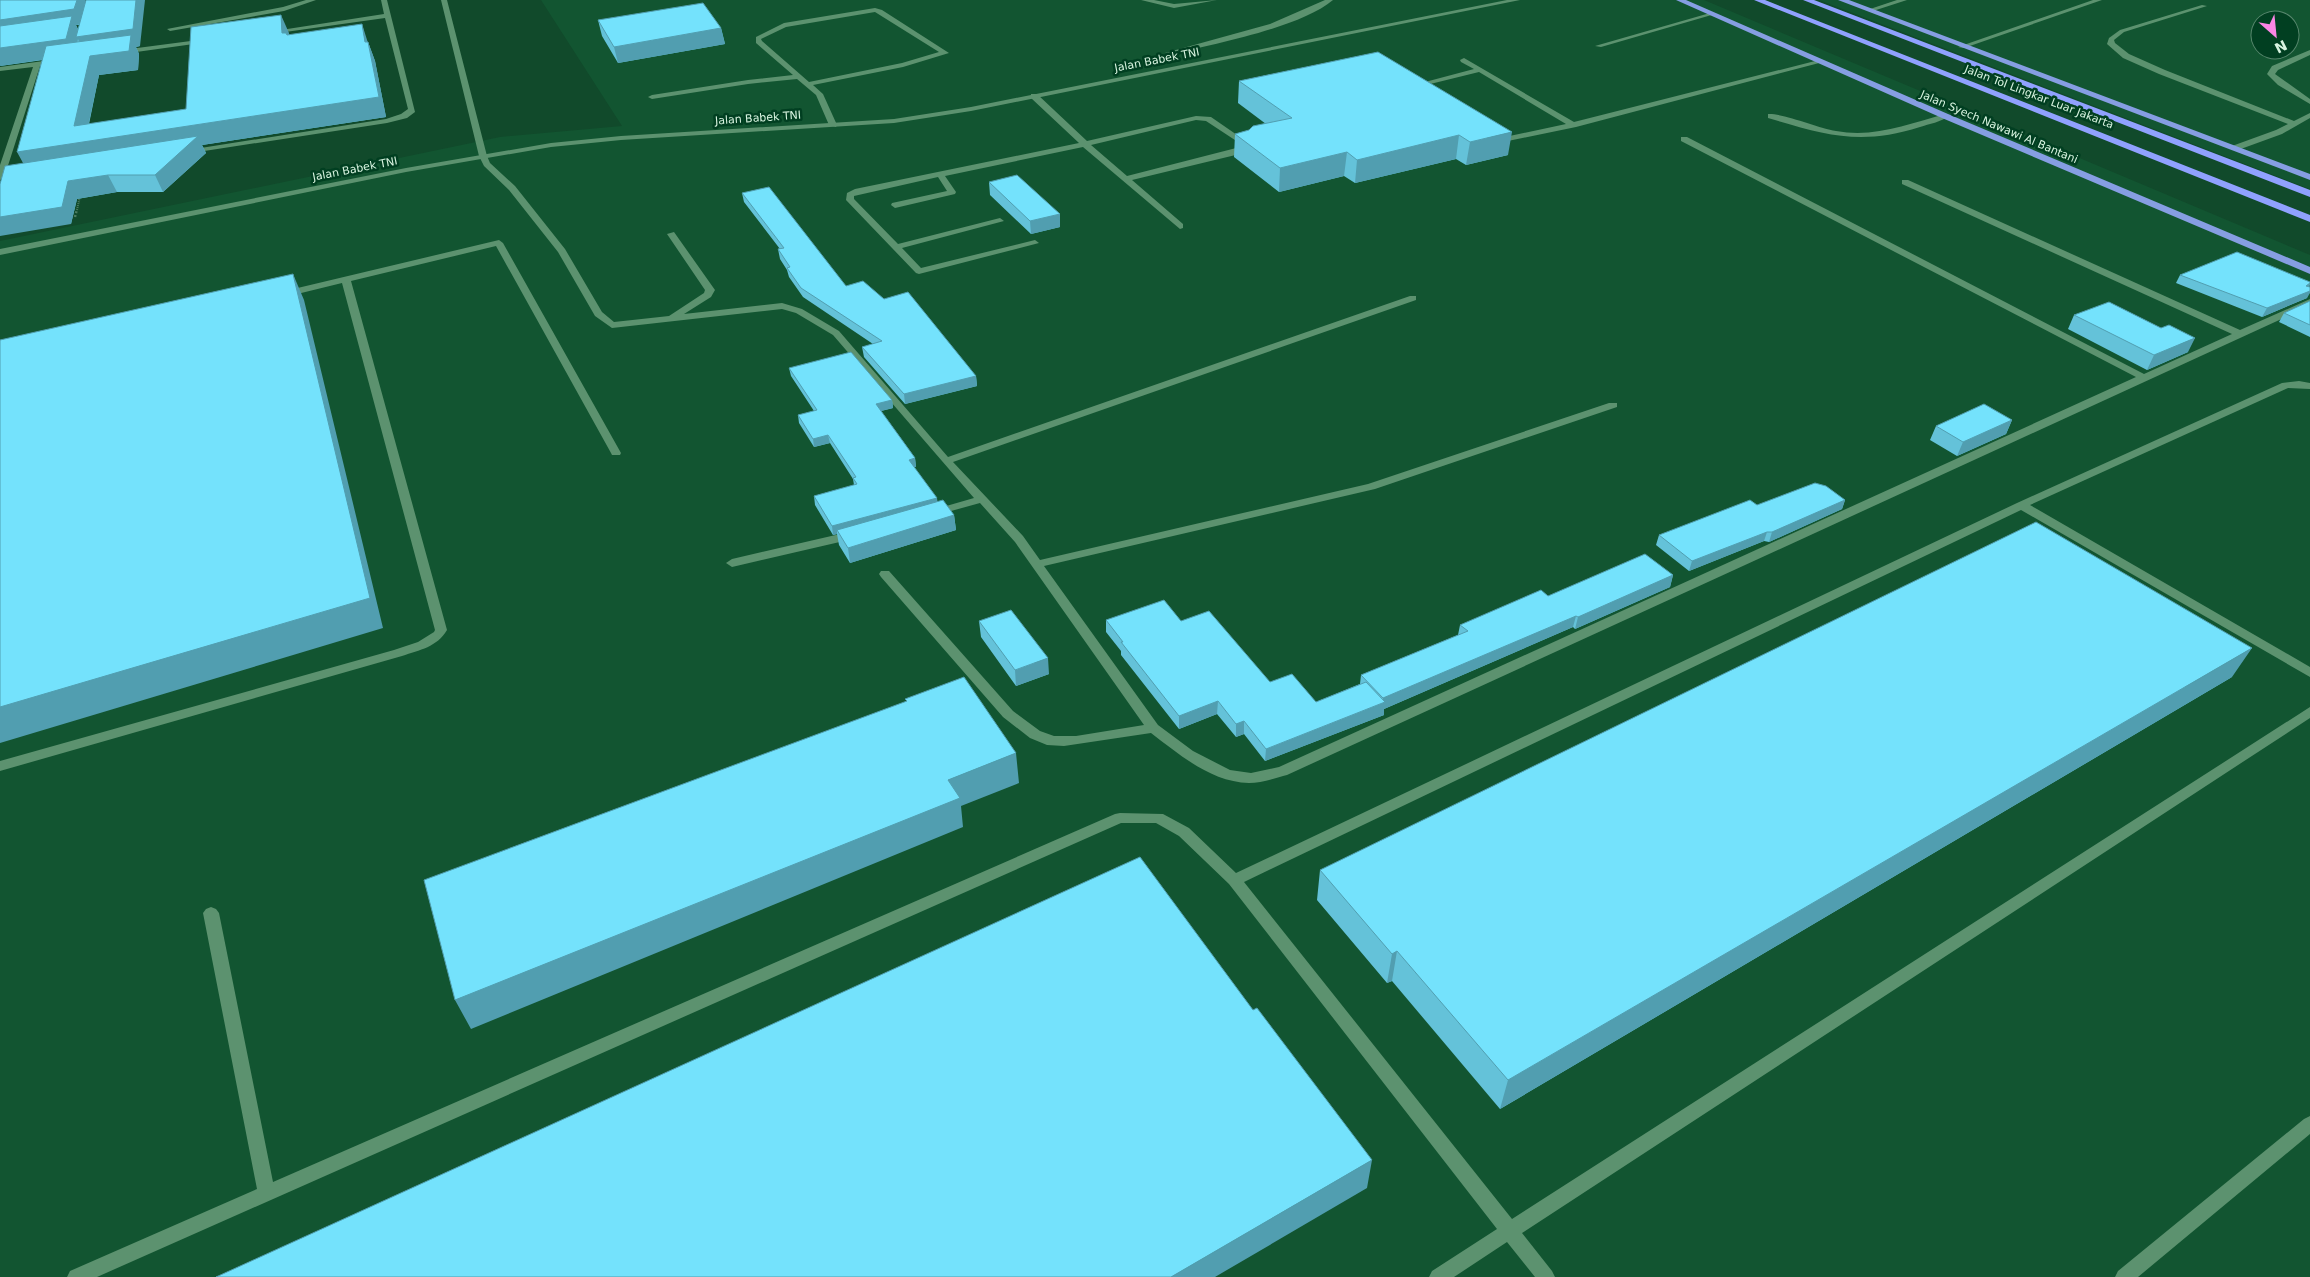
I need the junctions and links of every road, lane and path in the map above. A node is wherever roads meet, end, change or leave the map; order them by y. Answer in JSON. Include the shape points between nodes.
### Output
{"nodes":[{"id":1,"x":314,"y":0,"type":"edge"},
{"id":2,"x":384,"y":0,"type":"edge"},
{"id":3,"x":444,"y":0,"type":"edge"},
{"id":4,"x":1144,"y":0,"type":"edge"},
{"id":5,"x":1214,"y":0,"type":"edge"},
{"id":6,"x":1330,"y":0,"type":"edge"},
{"id":7,"x":1516,"y":0,"type":"edge"},
{"id":8,"x":1680,"y":0,"type":"edge"},
{"id":9,"x":1688,"y":0,"type":"edge"},
{"id":10,"x":1758,"y":0,"type":"edge"},
{"id":11,"x":1807,"y":0,"type":"edge"},
{"id":12,"x":1842,"y":0,"type":"edge"},
{"id":13,"x":1904,"y":0,"type":"edge"},
{"id":14,"x":2099,"y":0,"type":"edge"},
{"id":15,"x":2204,"y":6,"type":"dead end"},
{"id":16,"x":1696,"y":7,"type":"junction"},
{"id":17,"x":1870,"y":10,"type":"junction"},
{"id":18,"x":1712,"y":14,"type":"junction"},
{"id":19,"x":387,"y":16,"type":"junction"},
{"id":20,"x":170,"y":28,"type":"dead end"},
{"id":21,"x":261,"y":33,"type":"edge"},
{"id":22,"x":213,"y":40,"type":"edge"},
{"id":23,"x":1599,"y":46,"type":"dead end"},
{"id":24,"x":1962,"y":47,"type":"junction"},
{"id":25,"x":2310,"y":52,"type":"edge"},
{"id":26,"x":116,"y":53,"type":"edge"},
{"id":27,"x":1169,"y":54,"type":"dead end"},
{"id":28,"x":70,"y":59,"type":"edge"},
{"id":29,"x":1464,"y":60,"type":"dead end"},
{"id":30,"x":1819,"y":62,"type":"junction"},
{"id":31,"x":36,"y":64,"type":"junction"},
{"id":32,"x":0,"y":69,"type":"edge"},
{"id":33,"x":1480,"y":70,"type":"junction"},
{"id":34,"x":800,"y":77,"type":"junction"},
{"id":35,"x":808,"y":84,"type":"junction"},
{"id":36,"x":1405,"y":88,"type":"edge"},
{"id":37,"x":1034,"y":96,"type":"junction"},
{"id":38,"x":652,"y":97,"type":"dead end"},
{"id":39,"x":2310,"y":102,"type":"edge"},
{"id":40,"x":2310,"y":115,"type":"edge"},
{"id":41,"x":1771,"y":116,"type":"dead end"},
{"id":42,"x":1945,"y":116,"type":"junction"},
{"id":43,"x":2294,"y":124,"type":"junction"},
{"id":44,"x":833,"y":125,"type":"junction"},
{"id":45,"x":1573,"y":125,"type":"junction"},
{"id":46,"x":1684,"y":139,"type":"dead end"},
{"id":47,"x":1503,"y":140,"type":"edge"},
{"id":48,"x":1086,"y":144,"type":"junction"},
{"id":49,"x":2234,"y":148,"type":"junction"},
{"id":50,"x":174,"y":154,"type":"edge"},
{"id":51,"x":483,"y":156,"type":"junction"},
{"id":52,"x":941,"y":175,"type":"junction"},
{"id":53,"x":2310,"y":177,"type":"edge"},
{"id":54,"x":1126,"y":179,"type":"junction"},
{"id":55,"x":0,"y":180,"type":"edge"},
{"id":56,"x":10,"y":180,"type":"edge"},
{"id":57,"x":1904,"y":182,"type":"dead end"},
{"id":58,"x":82,"y":192,"type":"edge"},
{"id":59,"x":2310,"y":194,"type":"edge"},
{"id":60,"x":895,"y":205,"type":"dead end"},
{"id":61,"x":75,"y":219,"type":"dead end"},
{"id":62,"x":2310,"y":220,"type":"edge"},
{"id":63,"x":1000,"y":221,"type":"dead end"},
{"id":64,"x":1180,"y":226,"type":"dead end"},
{"id":65,"x":671,"y":234,"type":"dead end"},
{"id":66,"x":1035,"y":243,"type":"dead end"},
{"id":67,"x":896,"y":247,"type":"junction"},
{"id":68,"x":0,"y":252,"type":"edge"},
{"id":69,"x":2310,"y":271,"type":"edge"},
{"id":70,"x":346,"y":280,"type":"junction"},
{"id":71,"x":279,"y":296,"type":"edge"},
{"id":72,"x":1413,"y":298,"type":"dead end"},
{"id":73,"x":2310,"y":302,"type":"edge"},
{"id":74,"x":668,"y":320,"type":"junction"},
{"id":75,"x":2241,"y":334,"type":"junction"},
{"id":76,"x":2145,"y":378,"type":"junction"},
{"id":77,"x":2310,"y":386,"type":"edge"},
{"id":78,"x":1613,"y":405,"type":"dead end"},
{"id":79,"x":616,"y":454,"type":"dead end"},
{"id":80,"x":946,"y":461,"type":"junction"},
{"id":81,"x":983,"y":499,"type":"junction"},
{"id":82,"x":2022,"y":505,"type":"junction"},
{"id":83,"x":920,"y":517,"type":"edge"},
{"id":84,"x":865,"y":532,"type":"edge"},
{"id":85,"x":732,"y":563,"type":"dead end"},
{"id":86,"x":1038,"y":564,"type":"junction"},
{"id":87,"x":885,"y":574,"type":"dead end"},
{"id":88,"x":2310,"y":673,"type":"edge"},
{"id":89,"x":2310,"y":712,"type":"edge"},
{"id":90,"x":1153,"y":728,"type":"junction"},
{"id":91,"x":0,"y":766,"type":"edge"},
{"id":92,"x":1234,"y":880,"type":"junction"},
{"id":93,"x":211,"y":913,"type":"dead end"},
{"id":94,"x":2310,"y":1124,"type":"edge"},
{"id":95,"x":267,"y":1194,"type":"junction"},
{"id":96,"x":1510,"y":1230,"type":"junction"},
{"id":97,"x":76,"y":1277,"type":"edge"},
{"id":98,"x":1438,"y":1277,"type":"edge"},
{"id":99,"x":1546,"y":1277,"type":"edge"},
{"id":100,"x":2124,"y":1277,"type":"edge"}],
"edges":[{"from":1,"to":20,"type":"street","via":[[284,9]]},
{"from":2,"to":19,"type":"street"},
{"from":3,"to":51,"type":"street"},
{"from":4,"to":5,"type":"street","via":[[1174,6]]},
{"from":6,"to":27,"type":"street","via":[[1307,14],[1273,27]]},
{"from":7,"to":37,"type":"street","name":"Jalan Babek TNI"},
{"from":8,"to":16,"type":"highway","name":"Jalan Syech Nawawi Al Bantani"},
{"from":9,"to":16,"type":"highway"},
{"from":10,"to":62,"type":"highway","name":"Jalan Tol Lingkar Luar Jakarta"},
{"from":11,"to":59,"type":"highway","name":"Jalan Tol Lingkar Luar Jakarta"},
{"from":12,"to":17,"type":"highway"},
{"from":13,"to":17,"type":"street"},
{"from":14,"to":24,"type":"street"},
{"from":15,"to":43,"type":"street","via":[[2122,30],[2111,39],[2111,44],[2126,56],[2162,72]]},
{"from":16,"to":18,"type":"highway","name":"Jalan Syech Nawawi Al Bantani"},
{"from":17,"to":24,"type":"highway"},
{"from":18,"to":23,"type":"street"},
{"from":18,"to":30,"type":"highway","name":"Jalan Syech Nawawi Al Bantani"},
{"from":19,"to":21,"type":"street"},
{"from":19,"to":50,"type":"street","via":[[412,110],[408,114],[387,121]]},
{"from":22,"to":26,"type":"street"},
{"from":24,"to":49,"type":"highway"},
{"from":25,"to":39,"type":"street","via":[[2275,68],[2271,74]]},
{"from":28,"to":31,"type":"street"},
{"from":29,"to":33,"type":"street"},
{"from":30,"to":42,"type":"highway","name":"Jalan Syech Nawawi Al Bantani"},
{"from":30,"to":45,"type":"street"},
{"from":31,"to":32,"type":"street"},
{"from":31,"to":55,"type":"street"},
{"from":33,"to":36,"type":"street"},
{"from":33,"to":45,"type":"street"},
{"from":34,"to":35,"type":"street"},
{"from":34,"to":35,"type":"street","via":[[758,42],[758,38],[784,25],[875,10],[945,53]]},
{"from":34,"to":38,"type":"street"},
{"from":35,"to":44,"type":"street","via":[[819,94]]},
{"from":37,"to":44,"type":"street","name":"Jalan Babek TNI","via":[[894,121]]},
{"from":37,"to":48,"type":"street"},
{"from":40,"to":43,"type":"street"},
{"from":41,"to":42,"type":"street","via":[[1833,133],[1859,136],[1880,135]]},
{"from":42,"to":69,"type":"highway","name":"Jalan Syech Nawawi Al Bantani"},
{"from":43,"to":49,"type":"street"},
{"from":44,"to":51,"type":"street","name":"Jalan Babek TNI","via":[[621,138]]},
{"from":45,"to":47,"type":"street"},
{"from":46,"to":76,"type":"street"},
{"from":48,"to":52,"type":"street"},
{"from":48,"to":54,"type":"street"},
{"from":48,"to":54,"type":"street","via":[[1200,118],[1208,119],[1249,146],[1245,150]]},
{"from":49,"to":53,"type":"highway"},
{"from":51,"to":68,"type":"street","name":"Jalan Babek TNI"},
{"from":51,"to":74,"type":"street","via":[[562,251],[603,320],[612,325]]},
{"from":52,"to":60,"type":"street","via":[[952,192]]},
{"from":52,"to":67,"type":"street","via":[[855,192],[850,196],[850,200]]},
{"from":54,"to":64,"type":"street"},
{"from":55,"to":56,"type":"street"},
{"from":57,"to":75,"type":"street"},
{"from":58,"to":61,"type":"path"},
{"from":63,"to":67,"type":"street"},
{"from":65,"to":74,"type":"street","via":[[710,290],[708,295]]},
{"from":66,"to":67,"type":"street","via":[[923,272]]},
{"from":70,"to":71,"type":"street"},
{"from":70,"to":79,"type":"street","via":[[499,243]]},
{"from":70,"to":91,"type":"street","via":[[440,634],[422,645]]},
{"from":72,"to":80,"type":"street"},
{"from":73,"to":75,"type":"street"},
{"from":74,"to":80,"type":"street","via":[[772,305],[798,311],[836,333]]},
{"from":75,"to":76,"type":"street"},
{"from":76,"to":90,"type":"street","via":[[1282,772],[1251,778],[1227,775],[1188,754]]},
{"from":77,"to":82,"type":"street","via":[[2286,385]]},
{"from":78,"to":86,"type":"street","via":[[1371,487]]},
{"from":80,"to":81,"type":"street"},
{"from":81,"to":83,"type":"street"},
{"from":81,"to":86,"type":"street"},
{"from":82,"to":88,"type":"street"},
{"from":82,"to":92,"type":"street"},
{"from":84,"to":85,"type":"street"},
{"from":86,"to":90,"type":"street"},
{"from":87,"to":90,"type":"street","via":[[1008,714],[1028,731],[1053,741]]},
{"from":89,"to":96,"type":"street"},
{"from":92,"to":95,"type":"street","via":[[1184,832],[1158,818],[1120,818]]},
{"from":92,"to":96,"type":"street"},
{"from":93,"to":95,"type":"street"},
{"from":94,"to":100,"type":"street"},
{"from":95,"to":97,"type":"street"},
{"from":96,"to":98,"type":"street"},
{"from":96,"to":99,"type":"street"}]}
